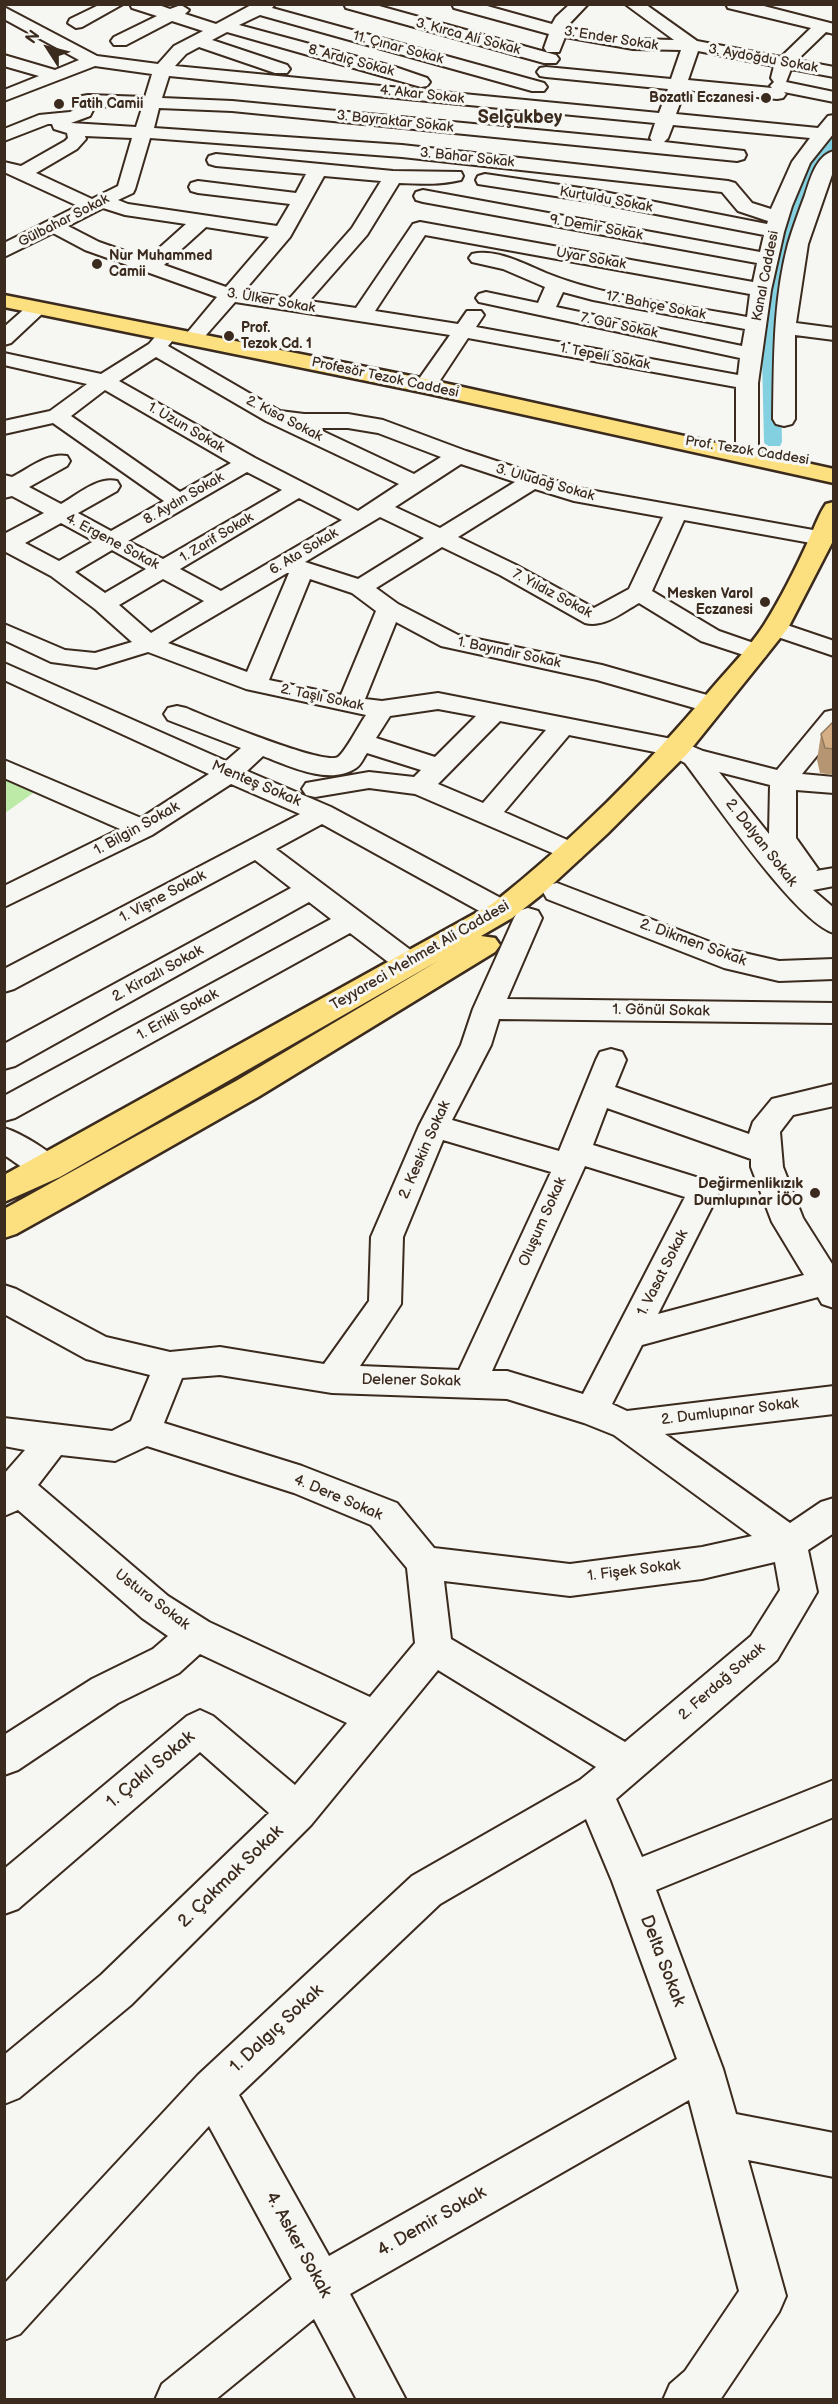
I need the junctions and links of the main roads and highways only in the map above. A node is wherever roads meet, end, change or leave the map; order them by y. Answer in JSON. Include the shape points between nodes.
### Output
{"nodes":[{"id":1,"x":4,"y":301,"type":"edge"},
{"id":2,"x":660,"y":437,"type":"junction"},
{"id":3,"x":834,"y":466,"type":"edge"},
{"id":4,"x":834,"y":476,"type":"edge"},
{"id":5,"x":834,"y":509,"type":"edge"},
{"id":6,"x":828,"y":547,"type":"edge"},
{"id":7,"x":785,"y":631,"type":"junction"},
{"id":8,"x":686,"y":753,"type":"junction"},
{"id":9,"x":515,"y":915,"type":"junction"},
{"id":10,"x":4,"y":1190,"type":"edge"},
{"id":11,"x":4,"y":1225,"type":"edge"}],
"edges":[{"from":1,"to":2,"type":"main road","name":"Profesör Tezok Caddesi","via":[[162,341],[192,339]]},
{"from":2,"to":3,"type":"main road","name":"Prof. Tezok Caddesi","via":[[747,448]]},
{"from":2,"to":4,"type":"main road"},
{"from":5,"to":6,"type":"main road","name":"Teyyareci Mehmet Ali Caddesi"},
{"from":6,"to":7,"type":"main road","name":"Teyyareci Mehmet Ali Caddesi"},
{"from":7,"to":8,"type":"main road","name":"Teyyareci Mehmet Ali Caddesi"},
{"from":7,"to":8,"type":"main road","name":"Teyyareci Mehmet Ali Caddesi","via":[[756,652],[712,705]]},
{"from":8,"to":9,"type":"main road","name":"Teyyareci Mehmet Ali Caddesi","via":[[531,888]]},
{"from":8,"to":9,"type":"main road","name":"Teyyareci Mehmet Ali Caddesi","via":[[557,892]]},
{"from":9,"to":10,"type":"main road","name":"Teyyareci Mehmet Ali Caddesi","via":[[410,964]]},
{"from":9,"to":11,"type":"main road","name":"Teyyareci Mehmet Ali Caddesi","via":[[402,996]]}]}
